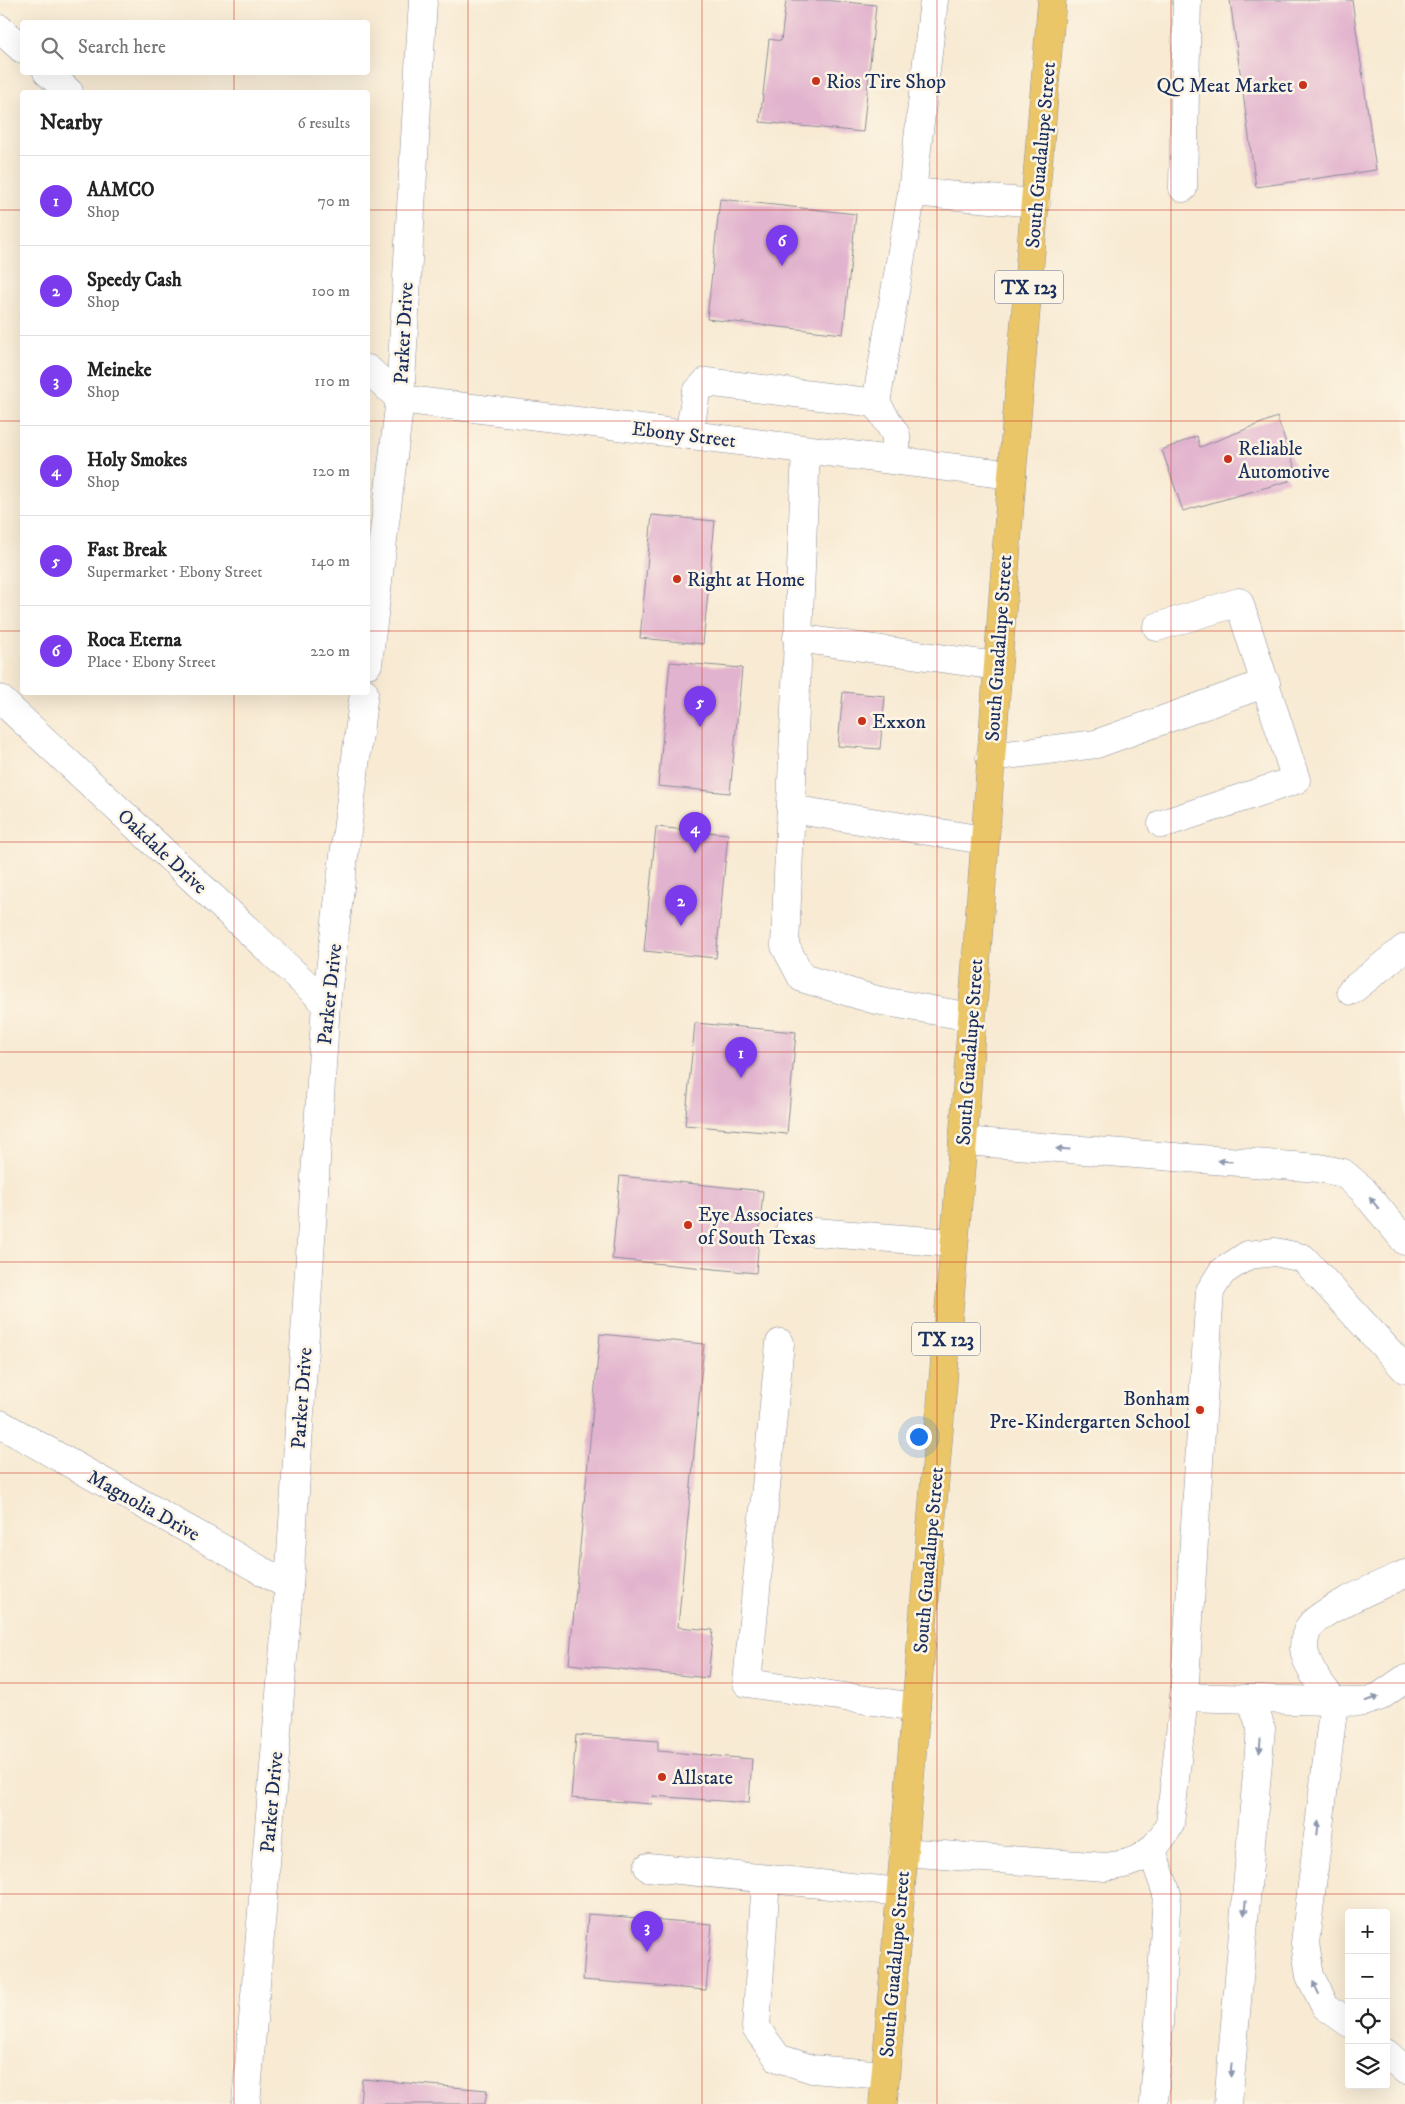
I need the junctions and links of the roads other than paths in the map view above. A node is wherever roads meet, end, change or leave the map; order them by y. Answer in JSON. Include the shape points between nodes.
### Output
{"nodes":[{"id":1,"x":423,"y":0,"type":"edge"},
{"id":2,"x":934,"y":0,"type":"edge"},
{"id":3,"x":1052,"y":0,"type":"edge"},
{"id":4,"x":1187,"y":0,"type":"edge"},
{"id":5,"x":0,"y":28,"type":"edge"},
{"id":6,"x":20,"y":47,"type":"edge"},
{"id":7,"x":50,"y":75,"type":"edge"},
{"id":8,"x":67,"y":90,"type":"edge"},
{"id":9,"x":1183,"y":188,"type":"dead end"},
{"id":10,"x":912,"y":192,"type":"junction"},
{"id":11,"x":1036,"y":203,"type":"junction"},
{"id":12,"x":370,"y":371,"type":"edge"},
{"id":13,"x":400,"y":399,"type":"junction"},
{"id":14,"x":876,"y":403,"type":"junction"},
{"id":15,"x":689,"y":435,"type":"junction"},
{"id":16,"x":806,"y":450,"type":"junction"},
{"id":17,"x":896,"y":460,"type":"junction"},
{"id":18,"x":1012,"y":475,"type":"junction"},
{"id":19,"x":1157,"y":627,"type":"dead end"},
{"id":20,"x":797,"y":638,"type":"junction"},
{"id":21,"x":370,"y":647,"type":"edge"},
{"id":22,"x":997,"y":666,"type":"junction"},
{"id":23,"x":1266,"y":682,"type":"junction"},
{"id":24,"x":364,"y":695,"type":"edge"},
{"id":25,"x":0,"y":699,"type":"edge"},
{"id":26,"x":990,"y":757,"type":"junction"},
{"id":27,"x":791,"y":809,"type":"junction"},
{"id":28,"x":1162,"y":824,"type":"dead end"},
{"id":29,"x":984,"y":840,"type":"junction"},
{"id":30,"x":1405,"y":948,"type":"edge"},
{"id":31,"x":1351,"y":991,"type":"dead end"},
{"id":32,"x":326,"y":1003,"type":"junction"},
{"id":33,"x":971,"y":1017,"type":"junction"},
{"id":34,"x":963,"y":1141,"type":"junction"},
{"id":35,"x":790,"y":1230,"type":"dead end"},
{"id":36,"x":1405,"y":1241,"type":"edge"},
{"id":37,"x":953,"y":1244,"type":"junction"},
{"id":38,"x":780,"y":1342,"type":"dead end"},
{"id":39,"x":1405,"y":1369,"type":"edge"},
{"id":40,"x":0,"y":1424,"type":"edge"},
{"id":41,"x":1405,"y":1574,"type":"edge"},
{"id":42,"x":289,"y":1586,"type":"junction"},
{"id":43,"x":1405,"y":1679,"type":"edge"},
{"id":44,"x":1184,"y":1697,"type":"junction"},
{"id":45,"x":1251,"y":1699,"type":"junction"},
{"id":46,"x":1334,"y":1702,"type":"junction"},
{"id":47,"x":916,"y":1707,"type":"junction"},
{"id":48,"x":1152,"y":1851,"type":"junction"},
{"id":49,"x":903,"y":1852,"type":"junction"},
{"id":50,"x":648,"y":1867,"type":"dead end"},
{"id":51,"x":766,"y":1879,"type":"junction"},
{"id":52,"x":900,"y":1892,"type":"junction"},
{"id":53,"x":1345,"y":2020,"type":"edge"},
{"id":54,"x":1390,"y":2057,"type":"edge"},
{"id":55,"x":1405,"y":2070,"type":"edge"},
{"id":56,"x":885,"y":2075,"type":"junction"},
{"id":57,"x":246,"y":2104,"type":"edge"},
{"id":58,"x":883,"y":2104,"type":"edge"},
{"id":59,"x":1154,"y":2104,"type":"edge"},
{"id":60,"x":1228,"y":2104,"type":"edge"}],
"edges":[{"from":1,"to":13,"type":"street","name":"Parker Drive"},
{"from":2,"to":10,"type":"street"},
{"from":3,"to":11,"type":"main road","name":"South Guadalupe Street","number":"TX 123"},
{"from":4,"to":9,"type":"street"},
{"from":5,"to":6,"type":"street"},
{"from":7,"to":8,"type":"street"},
{"from":10,"to":11,"type":"street"},
{"from":10,"to":14,"type":"street"},
{"from":11,"to":18,"type":"main road","name":"South Guadalupe Street","number":"TX 123"},
{"from":12,"to":13,"type":"street"},
{"from":13,"to":15,"type":"street","name":"Ebony Street"},
{"from":13,"to":21,"type":"street","name":"Parker Drive"},
{"from":14,"to":15,"type":"street","via":[[706,382],[696,392]]},
{"from":14,"to":17,"type":"street","via":[[896,435]]},
{"from":15,"to":16,"type":"street","name":"Ebony Street"},
{"from":16,"to":17,"type":"street","name":"Ebony Street"},
{"from":16,"to":20,"type":"street"},
{"from":17,"to":18,"type":"street","name":"Ebony Street"},
{"from":18,"to":22,"type":"main road","name":"South Guadalupe Street","number":"TX 123"},
{"from":19,"to":23,"type":"street","via":[[1239,602]]},
{"from":20,"to":22,"type":"street"},
{"from":20,"to":27,"type":"street"},
{"from":22,"to":26,"type":"main road","name":"South Guadalupe Street","number":"TX 123"},
{"from":23,"to":26,"type":"street","via":[[1096,744]]},
{"from":23,"to":28,"type":"street","via":[[1296,780]]},
{"from":24,"to":32,"type":"street","name":"Parker Drive"},
{"from":25,"to":32,"type":"street","name":"Oakdale Drive"},
{"from":26,"to":29,"type":"main road","name":"South Guadalupe Street","number":"TX 123"},
{"from":27,"to":29,"type":"street"},
{"from":27,"to":33,"type":"street","via":[[785,946],[802,978],[876,1000]]},
{"from":29,"to":33,"type":"main road","name":"South Guadalupe Street","number":"TX 123"},
{"from":30,"to":31,"type":"street"},
{"from":32,"to":42,"type":"street","name":"Parker Drive"},
{"from":33,"to":34,"type":"main road","name":"South Guadalupe Street","number":"TX 123"},
{"from":36,"to":34,"type":"street","one_way":true,"via":[[1362,1189],[1343,1173],[1319,1168]]},
{"from":34,"to":37,"type":"main road","name":"South Guadalupe Street","number":"TX 123"},
{"from":35,"to":37,"type":"street"},
{"from":37,"to":47,"type":"main road","name":"South Guadalupe Street","number":"TX 123"},
{"from":38,"to":47,"type":"street","via":[[747,1683]]},
{"from":39,"to":44,"type":"street","via":[[1303,1258],[1275,1252],[1248,1255],[1222,1272],[1210,1291]]},
{"from":40,"to":42,"type":"street","name":"Magnolia Drive"},
{"from":41,"to":46,"type":"street","via":[[1360,1594],[1311,1625],[1304,1649],[1314,1675]]},
{"from":42,"to":57,"type":"street","name":"Parker Drive"},
{"from":46,"to":43,"type":"street","one_way":true,"via":[[1363,1702],[1379,1698]]},
{"from":44,"to":45,"type":"street"},
{"from":44,"to":48,"type":"street","via":[[1170,1824]]},
{"from":45,"to":46,"type":"street"},
{"from":45,"to":60,"type":"street","one_way":true,"via":[[1261,1728]]},
{"from":53,"to":46,"type":"street","one_way":true,"via":[[1325,2006],[1310,1976],[1305,1943]]},
{"from":47,"to":49,"type":"main road","name":"South Guadalupe Street","number":"TX 123"},
{"from":48,"to":49,"type":"street","via":[[1124,1865],[1105,1867]]},
{"from":48,"to":59,"type":"street","via":[[1168,1894]]},
{"from":49,"to":52,"type":"main road","name":"South Guadalupe Street","number":"TX 123"},
{"from":50,"to":51,"type":"street"},
{"from":51,"to":52,"type":"street"},
{"from":51,"to":56,"type":"street","via":[[756,2028],[778,2058],[812,2068]]},
{"from":52,"to":56,"type":"main road","name":"South Guadalupe Street","number":"TX 123"},
{"from":54,"to":55,"type":"street"},
{"from":56,"to":58,"type":"main road","name":"South Guadalupe Street","number":"TX 123"}]}
